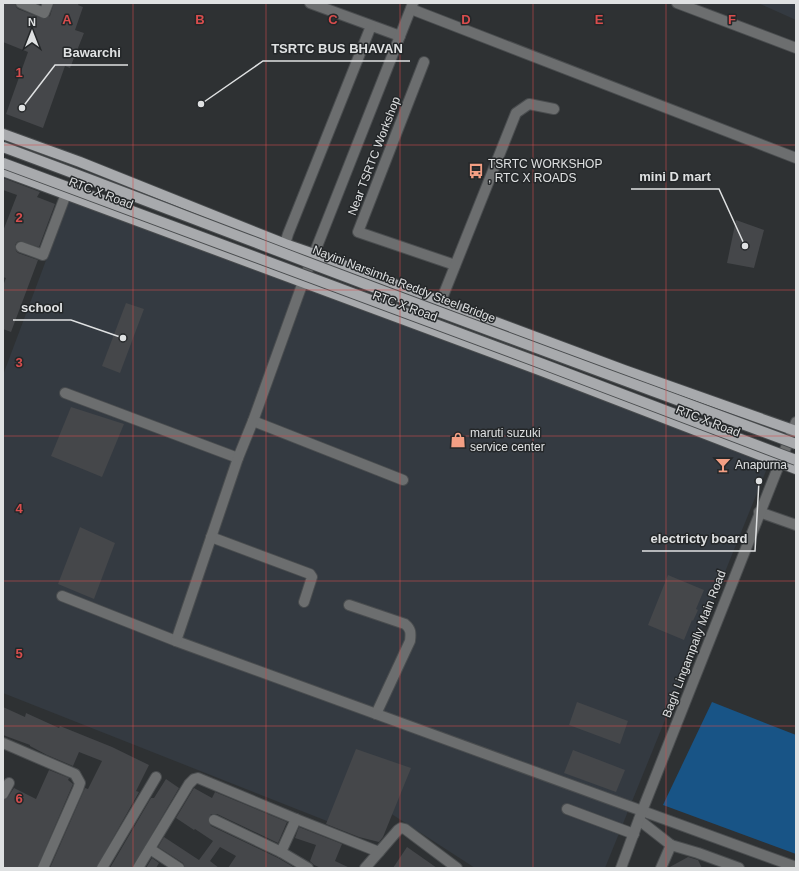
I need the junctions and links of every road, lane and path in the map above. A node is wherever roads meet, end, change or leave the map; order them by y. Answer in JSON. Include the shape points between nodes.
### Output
{"nodes":[{"id":1,"x":21,"y":3,"type":"edge"},
{"id":2,"x":48,"y":3,"type":"edge"},
{"id":3,"x":310,"y":3,"type":"edge"},
{"id":4,"x":677,"y":3,"type":"edge"},
{"id":5,"x":412,"y":6,"type":"edge"},
{"id":6,"x":371,"y":26,"type":"junction"},
{"id":7,"x":400,"y":36,"type":"junction"},
{"id":8,"x":796,"y":48,"type":"edge"},
{"id":9,"x":424,"y":62,"type":"dead end"},
{"id":10,"x":554,"y":109,"type":"dead end"},
{"id":11,"x":3,"y":134,"type":"edge"},
{"id":12,"x":3,"y":147,"type":"edge"},
{"id":13,"x":796,"y":158,"type":"edge"},
{"id":14,"x":3,"y":163,"type":"edge"},
{"id":15,"x":3,"y":171,"type":"edge"},
{"id":16,"x":66,"y":194,"type":"junction"},
{"id":17,"x":285,"y":244,"type":"junction"},
{"id":18,"x":21,"y":247,"type":"dead end"},
{"id":19,"x":314,"y":254,"type":"junction"},
{"id":20,"x":455,"y":265,"type":"junction"},
{"id":21,"x":302,"y":282,"type":"junction"},
{"id":22,"x":441,"y":301,"type":"junction"},
{"id":23,"x":65,"y":393,"type":"dead end"},
{"id":24,"x":253,"y":421,"type":"junction"},
{"id":25,"x":795,"y":427,"type":"edge"},
{"id":26,"x":796,"y":444,"type":"edge"},
{"id":27,"x":238,"y":458,"type":"junction"},
{"id":28,"x":796,"y":460,"type":"edge"},
{"id":29,"x":779,"y":463,"type":"junction"},
{"id":30,"x":796,"y":469,"type":"edge"},
{"id":31,"x":403,"y":480,"type":"dead end"},
{"id":32,"x":759,"y":512,"type":"junction"},
{"id":33,"x":796,"y":525,"type":"edge"},
{"id":34,"x":211,"y":537,"type":"junction"},
{"id":35,"x":62,"y":596,"type":"dead end"},
{"id":36,"x":304,"y":602,"type":"dead end"},
{"id":37,"x":349,"y":605,"type":"dead end"},
{"id":38,"x":176,"y":641,"type":"junction"},
{"id":39,"x":376,"y":714,"type":"junction"},
{"id":40,"x":3,"y":742,"type":"edge"},
{"id":41,"x":156,"y":777,"type":"dead end"},
{"id":42,"x":9,"y":783,"type":"dead end"},
{"id":43,"x":3,"y":794,"type":"edge"},
{"id":44,"x":567,"y":809,"type":"dead end"},
{"id":45,"x":640,"y":816,"type":"junction"},
{"id":46,"x":214,"y":820,"type":"dead end"},
{"id":47,"x":296,"y":820,"type":"junction"},
{"id":48,"x":634,"y":834,"type":"junction"},
{"id":49,"x":671,"y":845,"type":"junction"},
{"id":50,"x":150,"y":849,"type":"junction"},
{"id":51,"x":281,"y":852,"type":"junction"},
{"id":52,"x":379,"y":852,"type":"junction"},
{"id":53,"x":796,"y":867,"type":"edge"},
{"id":54,"x":43,"y":868,"type":"edge"},
{"id":55,"x":102,"y":868,"type":"edge"},
{"id":56,"x":138,"y":868,"type":"edge"},
{"id":57,"x":179,"y":868,"type":"edge"},
{"id":58,"x":308,"y":868,"type":"edge"},
{"id":59,"x":365,"y":868,"type":"edge"},
{"id":60,"x":457,"y":868,"type":"edge"},
{"id":61,"x":621,"y":868,"type":"edge"},
{"id":62,"x":661,"y":868,"type":"edge"},
{"id":63,"x":739,"y":868,"type":"edge"}],
"edges":[{"from":1,"to":2,"type":"street","via":[[44,13]]},
{"from":3,"to":6,"type":"street"},
{"from":4,"to":8,"type":"street"},
{"from":5,"to":7,"type":"street"},
{"from":5,"to":13,"type":"street"},
{"from":6,"to":7,"type":"street"},
{"from":6,"to":17,"type":"street"},
{"from":7,"to":19,"type":"street"},
{"from":9,"to":20,"type":"street","name":"Near TSRTC Workshop","via":[[358,232]]},
{"from":10,"to":20,"type":"street","via":[[529,104],[516,113]]},
{"from":11,"to":17,"type":"main road","name":"RTC X Road"},
{"from":12,"to":26,"type":"main road","name":"Nayini Narsimha Reddy Steel Bridge","bridge":true},
{"from":14,"to":28,"type":"main road","bridge":true},
{"from":15,"to":16,"type":"main road","name":"RTC X Road"},
{"from":16,"to":18,"type":"street","via":[[43,255]]},
{"from":16,"to":21,"type":"main road","name":"RTC X Road"},
{"from":17,"to":19,"type":"main road","name":"RTC X Road"},
{"from":19,"to":21,"type":"street"},
{"from":19,"to":22,"type":"main road","name":"RTC X Road"},
{"from":20,"to":22,"type":"street"},
{"from":21,"to":24,"type":"street"},
{"from":21,"to":29,"type":"main road","name":"RTC X Road","via":[[542,370]]},
{"from":22,"to":25,"type":"main road","name":"RTC X Road","via":[[624,370]]},
{"from":23,"to":27,"type":"street"},
{"from":24,"to":27,"type":"street"},
{"from":24,"to":31,"type":"street"},
{"from":25,"to":29,"type":"street","name":"Bagh Lingampally Main Road"},
{"from":27,"to":34,"type":"street"},
{"from":29,"to":30,"type":"main road","name":"RTC X Road"},
{"from":29,"to":32,"type":"street","name":"Bagh Lingampally Main Road"},
{"from":32,"to":33,"type":"street"},
{"from":32,"to":45,"type":"street","name":"Bagh Lingampally Main Road"},
{"from":34,"to":36,"type":"street","via":[[310,574],[312,577]]},
{"from":34,"to":38,"type":"street"},
{"from":35,"to":38,"type":"street"},
{"from":37,"to":39,"type":"street","via":[[405,624],[411,633],[410,641]]},
{"from":38,"to":39,"type":"street"},
{"from":39,"to":45,"type":"street"},
{"from":40,"to":54,"type":"street","via":[[75,774],[80,784]]},
{"from":41,"to":55,"type":"street"},
{"from":42,"to":43,"type":"street"},
{"from":44,"to":48,"type":"street"},
{"from":45,"to":48,"type":"street","name":"Bagh Lingampally Main Road"},
{"from":45,"to":49,"type":"street"},
{"from":45,"to":53,"type":"street"},
{"from":46,"to":51,"type":"street"},
{"from":47,"to":50,"type":"street","via":[[198,778],[189,784]]},
{"from":47,"to":51,"type":"street"},
{"from":47,"to":52,"type":"street"},
{"from":48,"to":61,"type":"street","name":"Bagh Lingampally Main Road"},
{"from":49,"to":62,"type":"street"},
{"from":49,"to":63,"type":"street"},
{"from":50,"to":56,"type":"street"},
{"from":50,"to":57,"type":"street"},
{"from":51,"to":58,"type":"street"},
{"from":52,"to":59,"type":"street"},
{"from":52,"to":60,"type":"street","via":[[401,828]]}]}
